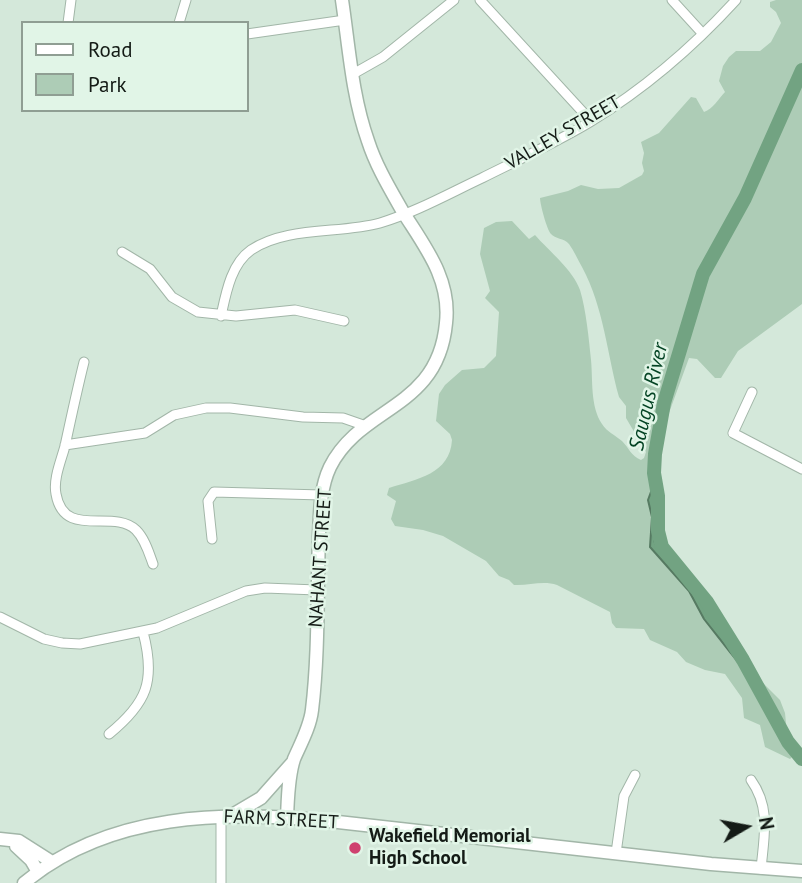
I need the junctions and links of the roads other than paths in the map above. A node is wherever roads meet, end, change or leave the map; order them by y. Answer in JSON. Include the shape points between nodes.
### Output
{"nodes":[{"id":1,"x":71,"y":0,"type":"edge"},
{"id":2,"x":186,"y":0,"type":"edge"},
{"id":3,"x":342,"y":0,"type":"edge"},
{"id":4,"x":454,"y":0,"type":"edge"},
{"id":5,"x":480,"y":0,"type":"edge"},
{"id":6,"x":672,"y":0,"type":"edge"},
{"id":7,"x":736,"y":0,"type":"edge"},
{"id":8,"x":345,"y":20,"type":"junction"},
{"id":9,"x":68,"y":21,"type":"edge"},
{"id":10,"x":180,"y":21,"type":"edge"},
{"id":11,"x":248,"y":34,"type":"edge"},
{"id":12,"x":703,"y":34,"type":"junction"},
{"id":13,"x":353,"y":74,"type":"junction"},
{"id":14,"x":592,"y":121,"type":"junction"},
{"id":15,"x":405,"y":214,"type":"junction"},
{"id":16,"x":122,"y":252,"type":"dead end"},
{"id":17,"x":221,"y":316,"type":"junction"},
{"id":18,"x":344,"y":321,"type":"dead end"},
{"id":19,"x":84,"y":362,"type":"dead end"},
{"id":20,"x":752,"y":392,"type":"dead end"},
{"id":21,"x":366,"y":426,"type":"junction"},
{"id":22,"x":65,"y":445,"type":"junction"},
{"id":23,"x":802,"y":469,"type":"edge"},
{"id":24,"x":322,"y":495,"type":"junction"},
{"id":25,"x":212,"y":539,"type":"dead end"},
{"id":26,"x":153,"y":564,"type":"dead end"},
{"id":27,"x":317,"y":590,"type":"junction"},
{"id":28,"x":0,"y":617,"type":"edge"},
{"id":29,"x":143,"y":632,"type":"junction"},
{"id":30,"x":108,"y":734,"type":"dead end"},
{"id":31,"x":293,"y":762,"type":"junction"},
{"id":32,"x":635,"y":775,"type":"dead end"},
{"id":33,"x":751,"y":780,"type":"dead end"},
{"id":34,"x":274,"y":786,"type":"junction"},
{"id":35,"x":225,"y":816,"type":"junction"},
{"id":36,"x":280,"y":817,"type":"junction"},
{"id":37,"x":0,"y":839,"type":"edge"},
{"id":38,"x":616,"y":853,"type":"junction"},
{"id":39,"x":52,"y":862,"type":"junction"},
{"id":40,"x":761,"y":869,"type":"junction"},
{"id":41,"x":38,"y":872,"type":"junction"},
{"id":42,"x":802,"y":872,"type":"edge"},
{"id":43,"x":24,"y":883,"type":"edge"},
{"id":44,"x":221,"y":883,"type":"edge"}],
"edges":[{"from":1,"to":9,"type":"street"},
{"from":2,"to":10,"type":"street"},
{"from":3,"to":8,"type":"main road","name":"NAHANT STREET"},
{"from":4,"to":13,"type":"street","via":[[383,57]]},
{"from":5,"to":14,"type":"street"},
{"from":6,"to":12,"type":"street"},
{"from":7,"to":12,"type":"street","name":"VALLEY STREET"},
{"from":8,"to":11,"type":"street"},
{"from":8,"to":13,"type":"main road","name":"NAHANT STREET"},
{"from":12,"to":14,"type":"street","name":"VALLEY STREET"},
{"from":13,"to":15,"type":"main road","name":"NAHANT STREET","via":[[368,141]]},
{"from":14,"to":15,"type":"street","name":"VALLEY STREET"},
{"from":15,"to":17,"type":"street","name":"VALLEY STREET","via":[[253,248],[232,276]]},
{"from":15,"to":21,"type":"main road","name":"NAHANT STREET","via":[[440,277],[446,301],[445,333],[437,358],[417,388]]},
{"from":16,"to":17,"type":"street","via":[[150,269],[180,303]]},
{"from":17,"to":18,"type":"street","via":[[295,310]]},
{"from":19,"to":22,"type":"street"},
{"from":20,"to":23,"type":"street","via":[[733,433]]},
{"from":21,"to":22,"type":"street","via":[[343,418],[206,408],[174,415],[145,433]]},
{"from":21,"to":24,"type":"main road","name":"NAHANT STREET","via":[[335,459]]},
{"from":22,"to":26,"type":"street","via":[[56,489],[63,509],[78,520],[130,526],[141,536]]},
{"from":24,"to":25,"type":"street","via":[[215,491],[208,500]]},
{"from":24,"to":27,"type":"main road","name":"NAHANT STREET"},
{"from":27,"to":29,"type":"street","via":[[246,591]]},
{"from":27,"to":31,"type":"main road","name":"NAHANT STREET","via":[[312,713]]},
{"from":28,"to":29,"type":"street","via":[[44,639],[69,644]]},
{"from":29,"to":30,"type":"street","via":[[150,670],[144,695],[130,716]]},
{"from":31,"to":34,"type":"main road","name":"NAHANT STREET"},
{"from":31,"to":36,"type":"main road","name":"NAHANT STREET"},
{"from":32,"to":38,"type":"street","via":[[624,796]]},
{"from":33,"to":40,"type":"street","via":[[765,811]]},
{"from":34,"to":35,"type":"main road","name":"NAHANT STREET","via":[[250,806]]},
{"from":34,"to":36,"type":"main road","via":[[271,797]]},
{"from":35,"to":36,"type":"main road","name":"FARM STREET"},
{"from":35,"to":39,"type":"main road","name":"FARM STREET","via":[[131,829]]},
{"from":35,"to":44,"type":"street"},
{"from":36,"to":38,"type":"main road","name":"FARM STREET"},
{"from":37,"to":39,"type":"main road","via":[[19,841]]},
{"from":37,"to":41,"type":"main road","via":[[21,849]]},
{"from":38,"to":40,"type":"main road","name":"FARM STREET"},
{"from":39,"to":41,"type":"main road","name":"FARM STREET"},
{"from":40,"to":42,"type":"main road","name":"FARM STREET"},
{"from":41,"to":43,"type":"main road","name":"FARM STREET"}]}
